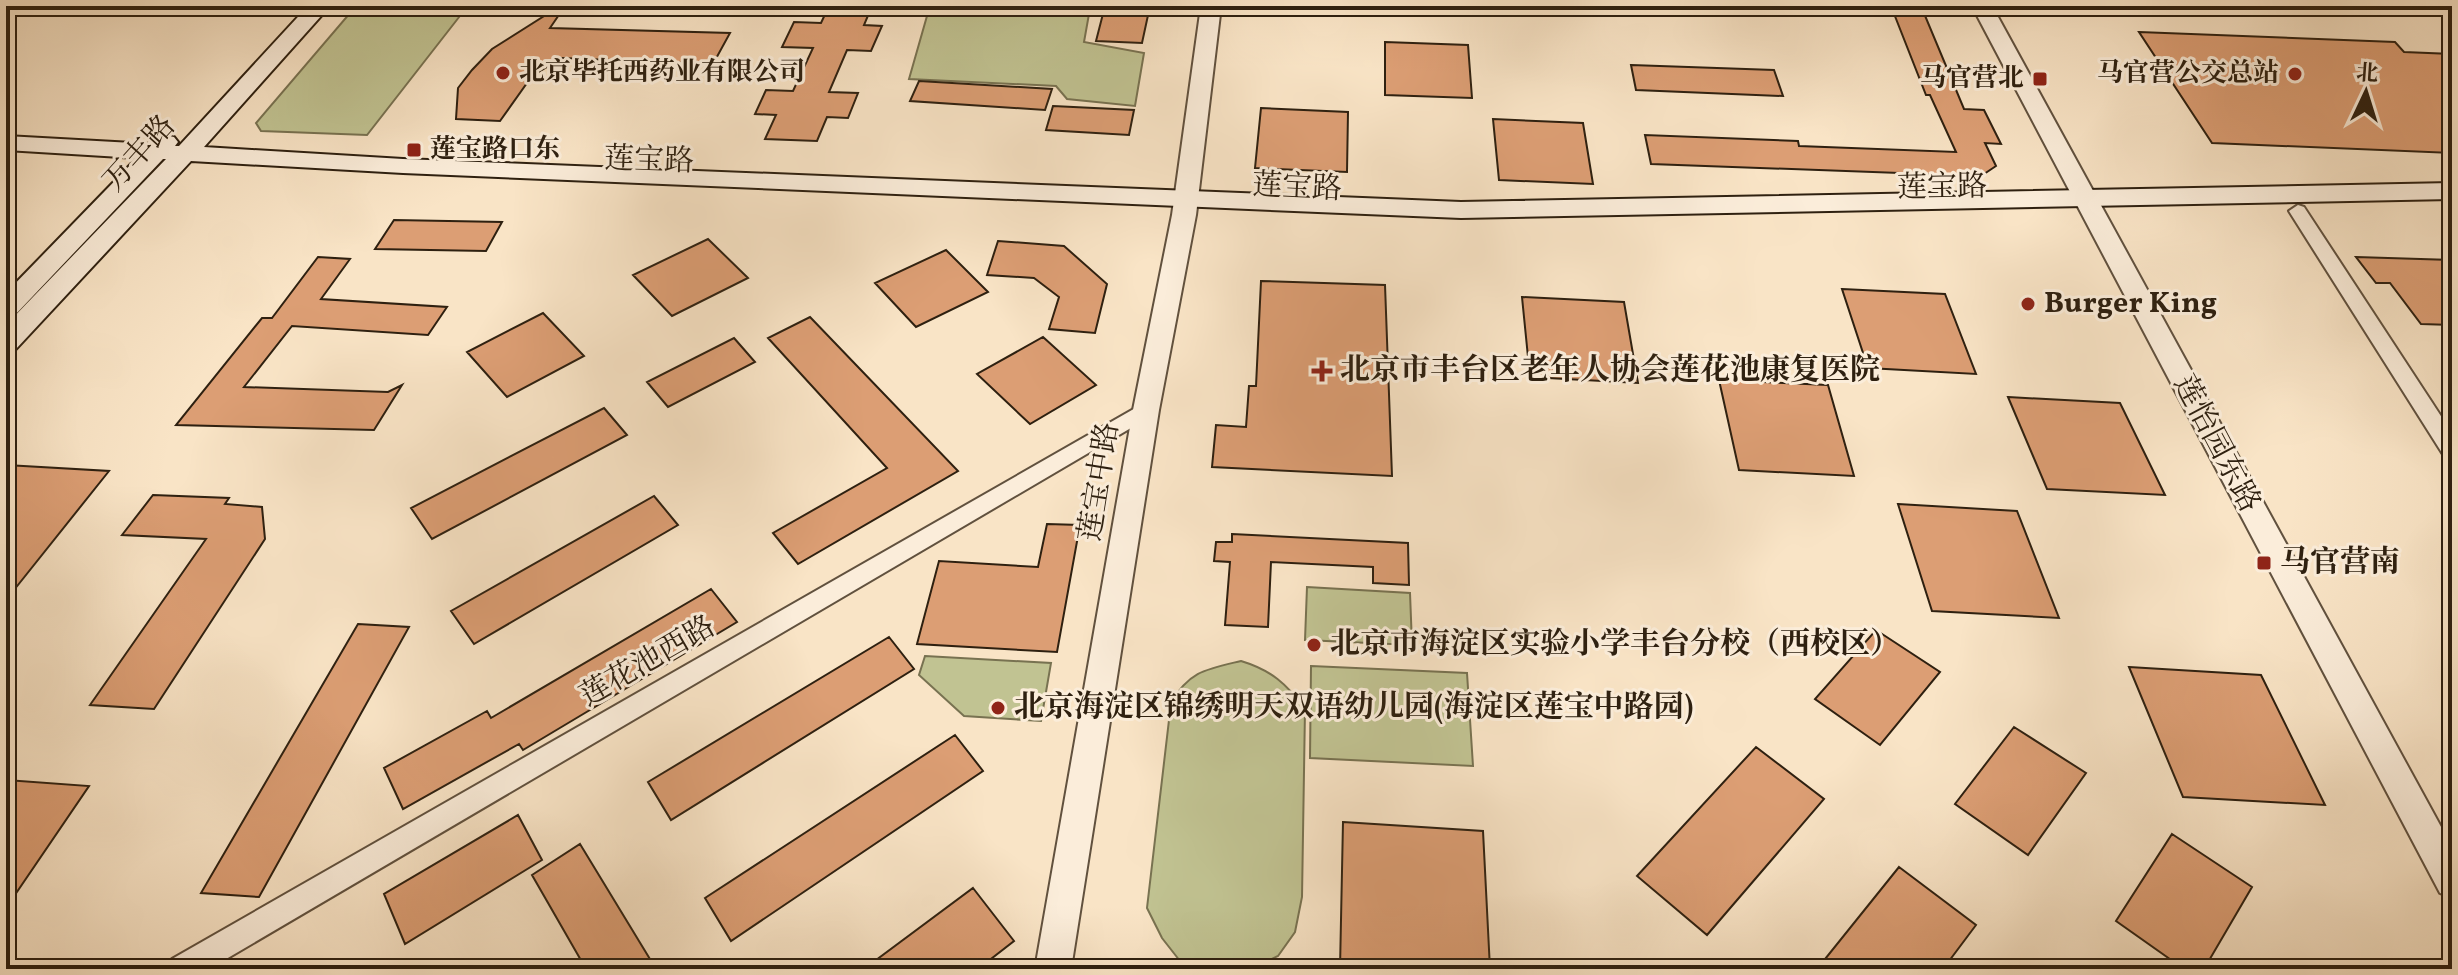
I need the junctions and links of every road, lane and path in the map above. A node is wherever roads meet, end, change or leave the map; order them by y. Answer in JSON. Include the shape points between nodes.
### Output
{"nodes":[{"id":1,"x":299,"y":6,"type":"edge"},
{"id":2,"x":320,"y":6,"type":"edge"},
{"id":3,"x":1211,"y":6,"type":"edge"},
{"id":4,"x":1982,"y":6,"type":"edge"},
{"id":5,"x":6,"y":143,"type":"edge"},
{"id":6,"x":170,"y":158,"type":"junction"},
{"id":7,"x":6,"y":164,"type":"edge"},
{"id":8,"x":139,"y":169,"type":"junction"},
{"id":9,"x":2452,"y":191,"type":"edge"},
{"id":10,"x":1185,"y":206,"type":"junction"},
{"id":11,"x":2090,"y":207,"type":"junction"},
{"id":12,"x":2452,"y":208,"type":"edge"},
{"id":13,"x":2298,"y":211,"type":"junction"},
{"id":14,"x":6,"y":309,"type":"edge"},
{"id":15,"x":6,"y":342,"type":"edge"},
{"id":16,"x":1146,"y":410,"type":"junction"},
{"id":17,"x":2452,"y":450,"type":"edge"},
{"id":18,"x":2452,"y":881,"type":"edge"},
{"id":19,"x":182,"y":969,"type":"edge"},
{"id":20,"x":1053,"y":969,"type":"edge"}],
"edges":[{"from":1,"to":6,"type":"main road","name":"万丰路","via":[[191,120]]},
{"from":2,"to":6,"type":"main road","name":"万丰路"},
{"from":3,"to":10,"type":"street","name":"莲宝中路"},
{"from":4,"to":11,"type":"street","name":"莲怡园东路"},
{"from":5,"to":6,"type":"main road"},
{"from":6,"to":8,"type":"main road","name":"莲宝路"},
{"from":6,"to":10,"type":"main road","name":"莲宝路"},
{"from":6,"to":15,"type":"main road","name":"万丰路"},
{"from":7,"to":8,"type":"main road","name":"莲宝路"},
{"from":8,"to":14,"type":"main road","name":"万丰路"},
{"from":9,"to":11,"type":"main road","name":"莲宝路"},
{"from":10,"to":11,"type":"main road","name":"莲宝路","via":[[1494,229]]},
{"from":10,"to":16,"type":"street","name":"莲宝中路"},
{"from":11,"to":13,"type":"main road","name":"莲宝路"},
{"from":11,"to":18,"type":"street","name":"莲怡园东路"},
{"from":12,"to":13,"type":"main road","name":"莲宝路"},
{"from":13,"to":17,"type":"street"},
{"from":16,"to":19,"type":"street","name":"莲花池西路"},
{"from":16,"to":20,"type":"street","name":"莲宝中路"}]}
